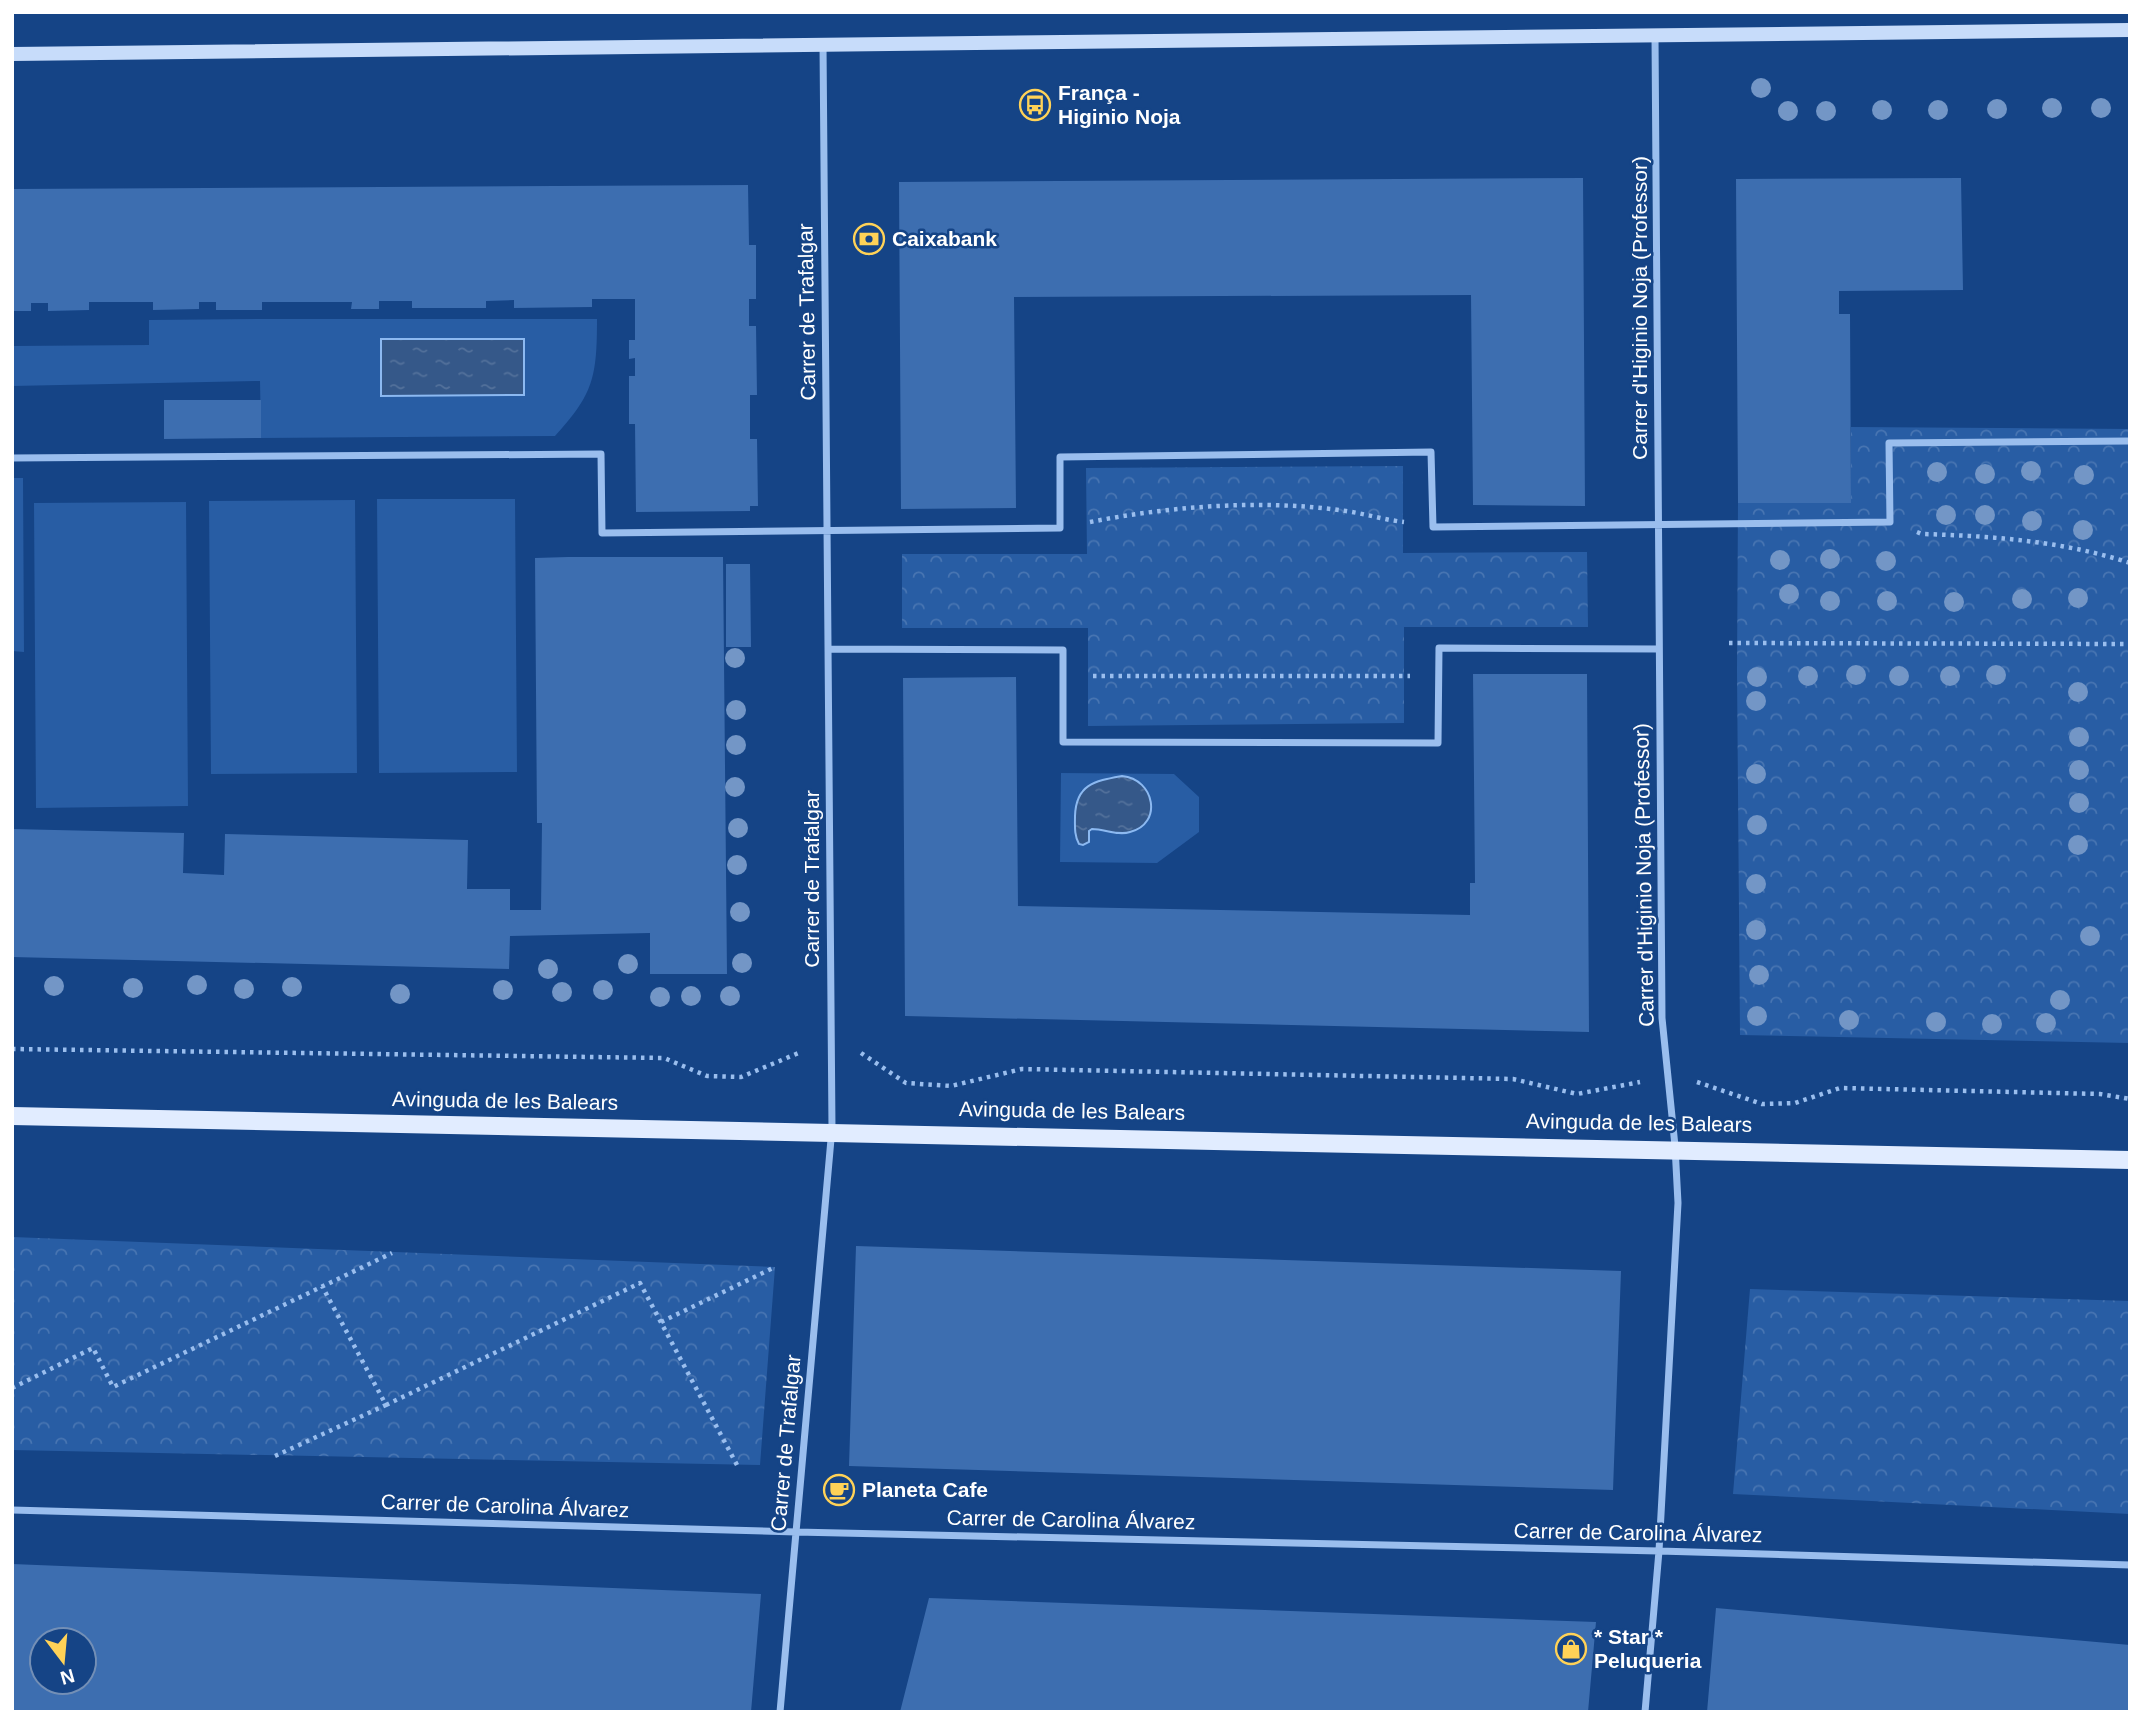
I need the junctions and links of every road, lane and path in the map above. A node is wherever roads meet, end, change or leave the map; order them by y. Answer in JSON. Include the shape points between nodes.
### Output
{"nodes":[{"id":1,"x":2130,"y":30,"type":"edge"},
{"id":2,"x":1655,"y":36,"type":"junction"},
{"id":3,"x":823,"y":44,"type":"junction"},
{"id":4,"x":12,"y":54,"type":"edge"},
{"id":5,"x":2130,"y":441,"type":"edge"},
{"id":6,"x":12,"y":458,"type":"edge"},
{"id":7,"x":1890,"y":522,"type":"junction"},
{"id":8,"x":1659,"y":524,"type":"junction"},
{"id":9,"x":1433,"y":527,"type":"junction"},
{"id":10,"x":1060,"y":528,"type":"junction"},
{"id":11,"x":827,"y":532,"type":"junction"},
{"id":12,"x":2130,"y":563,"type":"edge"},
{"id":13,"x":1729,"y":643,"type":"dead end"},
{"id":14,"x":2130,"y":644,"type":"edge"},
{"id":15,"x":828,"y":649,"type":"junction"},
{"id":16,"x":1659,"y":649,"type":"junction"},
{"id":17,"x":1063,"y":676,"type":"junction"},
{"id":18,"x":1438,"y":676,"type":"junction"},
{"id":19,"x":12,"y":1049,"type":"edge"},
{"id":20,"x":831,"y":1051,"type":"junction"},
{"id":21,"x":1670,"y":1081,"type":"junction"},
{"id":22,"x":2130,"y":1099,"type":"edge"},
{"id":23,"x":12,"y":1116,"type":"edge"},
{"id":24,"x":832,"y":1128,"type":"junction"},
{"id":25,"x":1675,"y":1146,"type":"junction"},
{"id":26,"x":2130,"y":1160,"type":"edge"},
{"id":27,"x":393,"y":1253,"type":"dead end"},
{"id":28,"x":775,"y":1268,"type":"dead end"},
{"id":29,"x":323,"y":1286,"type":"junction"},
{"id":30,"x":660,"y":1322,"type":"junction"},
{"id":31,"x":12,"y":1388,"type":"edge"},
{"id":32,"x":386,"y":1405,"type":"junction"},
{"id":33,"x":275,"y":1456,"type":"dead end"},
{"id":34,"x":737,"y":1465,"type":"dead end"},
{"id":35,"x":12,"y":1510,"type":"edge"},
{"id":36,"x":796,"y":1532,"type":"junction"},
{"id":37,"x":1659,"y":1551,"type":"junction"},
{"id":38,"x":2130,"y":1566,"type":"edge"},
{"id":39,"x":780,"y":1712,"type":"edge"},
{"id":40,"x":1645,"y":1712,"type":"edge"}],
"edges":[{"from":1,"to":2,"type":"main road"},
{"from":2,"to":3,"type":"main road"},
{"from":2,"to":8,"type":"street","name":"Carrer d'Higinio Noja (Professor)"},
{"from":3,"to":4,"type":"main road"},
{"from":3,"to":11,"type":"street","name":"Carrer de Trafalgar"},
{"from":5,"to":7,"type":"street","via":[[1889,443]]},
{"from":6,"to":11,"type":"street","via":[[601,454],[602,533]]},
{"from":7,"to":8,"type":"street"},
{"from":7,"to":12,"type":"path","via":[[1922,534],[2036,542]]},
{"from":8,"to":9,"type":"street"},
{"from":8,"to":16,"type":"street","name":"Carrer d'Higinio Noja (Professor)"},
{"from":9,"to":10,"type":"path","via":[[1346,511],[1248,506],[1146,512]]},
{"from":9,"to":10,"type":"street","via":[[1431,452],[1060,457]]},
{"from":10,"to":11,"type":"street"},
{"from":11,"to":15,"type":"street","name":"Carrer de Trafalgar"},
{"from":13,"to":14,"type":"path"},
{"from":15,"to":17,"type":"street","via":[[1063,650]]},
{"from":15,"to":20,"type":"street","name":"Carrer de Trafalgar"},
{"from":16,"to":18,"type":"street","via":[[1439,648]]},
{"from":16,"to":21,"type":"street","name":"Carrer d'Higinio Noja (Professor)","via":[[1662,1018]]},
{"from":17,"to":18,"type":"path"},
{"from":17,"to":18,"type":"street","via":[[1063,742],[1438,743]]},
{"from":19,"to":20,"type":"path","via":[[664,1058],[707,1076],[741,1077],[800,1052]]},
{"from":20,"to":21,"type":"path","via":[[857,1050],[906,1083],[951,1086],[1021,1069],[1513,1079],[1577,1094]]},
{"from":20,"to":24,"type":"street","name":"Carrer de Trafalgar"},
{"from":21,"to":22,"type":"path","via":[[1699,1082],[1762,1104],[1796,1103],[1840,1088],[2100,1094]]},
{"from":21,"to":25,"type":"street","name":"Carrer d'Higinio Noja (Professor)"},
{"from":23,"to":24,"type":"main road","name":"Avinguda de les Balears"},
{"from":24,"to":25,"type":"main road","name":"Avinguda de les Balears"},
{"from":24,"to":36,"type":"street","name":"Carrer de Trafalgar"},
{"from":25,"to":26,"type":"main road","name":"Avinguda de les Balears"},
{"from":25,"to":37,"type":"street","name":"Carrer d'Higinio Noja (Professor)","via":[[1678,1203]]},
{"from":27,"to":29,"type":"path"},
{"from":28,"to":30,"type":"path"},
{"from":29,"to":31,"type":"path","via":[[113,1387],[93,1348]]},
{"from":29,"to":32,"type":"path"},
{"from":30,"to":32,"type":"path","via":[[640,1283]]},
{"from":30,"to":34,"type":"path"},
{"from":32,"to":33,"type":"path"},
{"from":35,"to":36,"type":"street","name":"Carrer de Carolina Álvarez"},
{"from":36,"to":37,"type":"street","name":"Carrer de Carolina Álvarez"},
{"from":36,"to":39,"type":"street","name":"Carrer de Trafalgar"},
{"from":37,"to":38,"type":"street","name":"Carrer de Carolina Álvarez"},
{"from":37,"to":40,"type":"street","name":"Carrer d'Higinio Noja (Professor)"}]}
